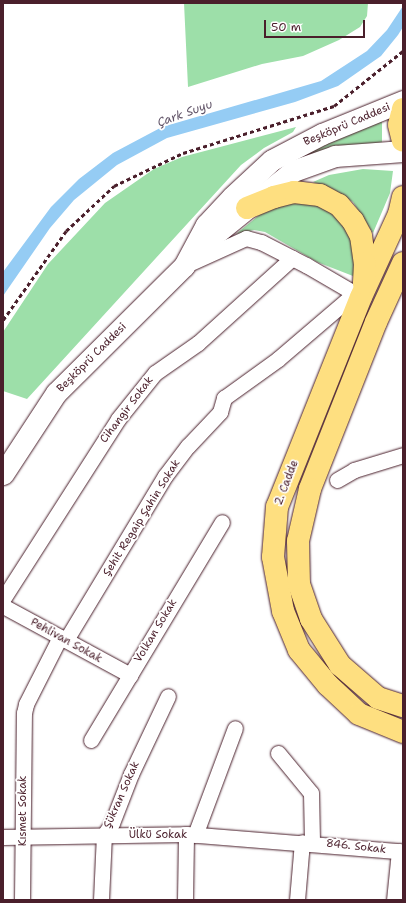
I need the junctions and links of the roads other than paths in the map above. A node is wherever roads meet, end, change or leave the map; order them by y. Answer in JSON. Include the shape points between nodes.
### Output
{"nodes":[{"id":1,"x":403,"y":101,"type":"edge"},
{"id":2,"x":403,"y":109,"type":"edge"},
{"id":3,"x":403,"y":141,"type":"edge"},
{"id":4,"x":403,"y":151,"type":"edge"},
{"id":5,"x":403,"y":198,"type":"edge"},
{"id":6,"x":248,"y":208,"type":"junction"},
{"id":7,"x":292,"y":258,"type":"junction"},
{"id":8,"x":188,"y":259,"type":"junction"},
{"id":9,"x":403,"y":263,"type":"edge"},
{"id":10,"x":360,"y":294,"type":"junction"},
{"id":11,"x":403,"y":455,"type":"edge"},
{"id":12,"x":3,"y":474,"type":"edge"},
{"id":13,"x":337,"y":480,"type":"dead end"},
{"id":14,"x":222,"y":522,"type":"dead end"},
{"id":15,"x":3,"y":600,"type":"edge"},
{"id":16,"x":3,"y":606,"type":"edge"},
{"id":17,"x":63,"y":639,"type":"junction"},
{"id":18,"x":130,"y":675,"type":"junction"},
{"id":19,"x":168,"y":696,"type":"dead end"},
{"id":20,"x":403,"y":706,"type":"edge"},
{"id":21,"x":23,"y":722,"type":"joint"},
{"id":22,"x":235,"y":728,"type":"dead end"},
{"id":23,"x":403,"y":732,"type":"edge"},
{"id":24,"x":91,"y":740,"type":"dead end"},
{"id":25,"x":278,"y":753,"type":"dead end"},
{"id":26,"x":104,"y":835,"type":"junction"},
{"id":27,"x":191,"y":835,"type":"junction"},
{"id":28,"x":3,"y":837,"type":"edge"},
{"id":29,"x":23,"y":838,"type":"junction"},
{"id":30,"x":307,"y":842,"type":"junction"},
{"id":31,"x":22,"y":900,"type":"edge"},
{"id":32,"x":101,"y":900,"type":"edge"},
{"id":33,"x":185,"y":900,"type":"edge"},
{"id":34,"x":297,"y":900,"type":"edge"},
{"id":35,"x":394,"y":900,"type":"edge"}],
"edges":[{"from":1,"to":8,"type":"main road","name":"Beşköprü Caddesi","via":[[322,134],[272,160],[206,225]]},
{"from":2,"to":3,"type":"main road","via":[[400,125]]},
{"from":4,"to":6,"type":"main road","name":"Beşköprü Caddesi","via":[[328,158],[293,171]]},
{"from":5,"to":10,"type":"main road","name":"2. Cadde","via":[[399,214]]},
{"from":6,"to":8,"type":"main road","name":"Beşköprü Caddesi"},
{"from":6,"to":10,"type":"main road","via":[[294,192],[320,195],[339,206],[353,221],[361,236],[365,263]]},
{"from":7,"to":8,"type":"street","via":[[246,238]]},
{"from":7,"to":10,"type":"street"},
{"from":7,"to":15,"type":"street","name":"Cihangir Sokak","via":[[198,343],[155,373],[118,419]]},
{"from":8,"to":12,"type":"main road","name":"Beşköprü Caddesi","via":[[56,393]]},
{"from":9,"to":20,"type":"main road","via":[[376,322],[310,489],[298,541],[299,584],[311,619],[340,666],[378,698]]},
{"from":10,"to":17,"type":"street","name":"Şehit Regaip Şahin Sokak","via":[[224,398],[220,412],[188,446],[165,476]]},
{"from":10,"to":23,"type":"main road","name":"2. Cadde","via":[[277,507],[273,557],[283,611],[299,650],[328,685],[359,714]]},
{"from":11,"to":13,"type":"street","via":[[354,470]]},
{"from":14,"to":18,"type":"street","name":"Volkan Sokak"},
{"from":16,"to":17,"type":"street","name":"Pehlivan Sokak"},
{"from":17,"to":18,"type":"street","name":"Pehlivan Sokak"},
{"from":17,"to":21,"type":"street","name":"Şehit Regaip Şahin Sokak","via":[[26,704]]},
{"from":18,"to":24,"type":"street","name":"Volkan Sokak"},
{"from":19,"to":26,"type":"street","name":"Şükran Sokak","via":[[112,823]]},
{"from":21,"to":29,"type":"street","name":"Kısmet Sokak"},
{"from":22,"to":27,"type":"street"},
{"from":25,"to":30,"type":"street","via":[[311,793]]},
{"from":26,"to":27,"type":"street","name":"Ülkü Sokak"},
{"from":26,"to":29,"type":"street","name":"Ülkü Sokak"},
{"from":26,"to":32,"type":"street","name":"Şükran Sokak"},
{"from":27,"to":30,"type":"street","name":"Ülkü Sokak"},
{"from":27,"to":33,"type":"street"},
{"from":28,"to":29,"type":"street","name":"Ülkü Sokak"},
{"from":29,"to":31,"type":"street","name":"Kısmet Sokak"},
{"from":30,"to":34,"type":"street"},
{"from":30,"to":35,"type":"street","name":"846. Sokak","via":[[399,851]]}]}
